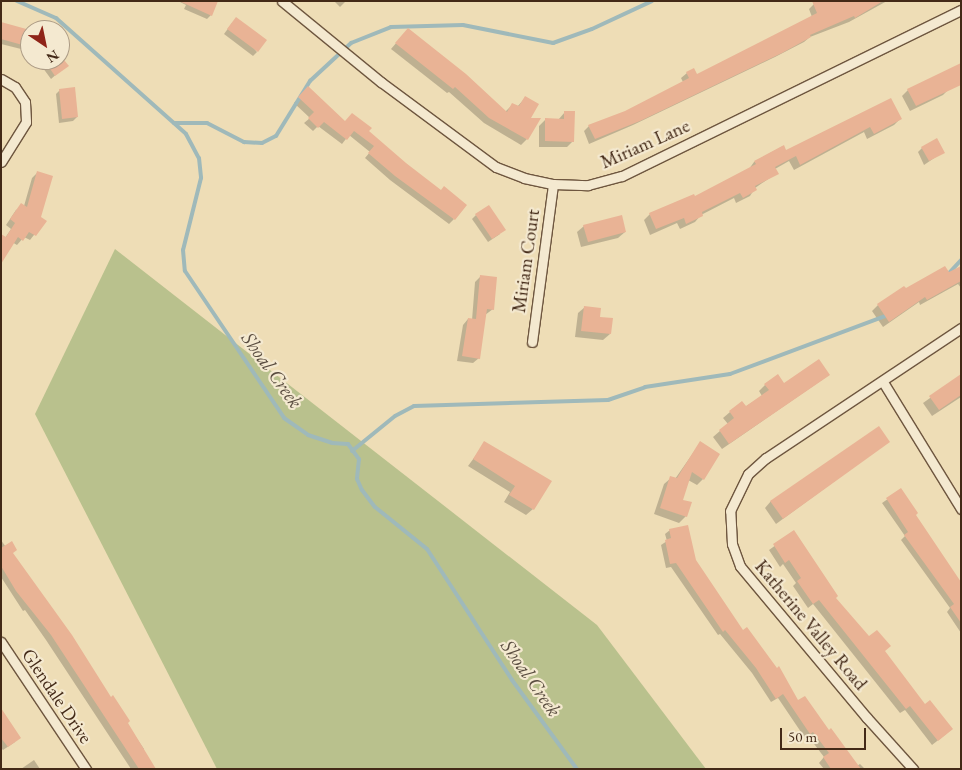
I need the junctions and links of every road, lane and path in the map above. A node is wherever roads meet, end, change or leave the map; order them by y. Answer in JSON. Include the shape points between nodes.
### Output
{"nodes":[{"id":1,"x":282,"y":1,"type":"edge"},
{"id":2,"x":961,"y":10,"type":"edge"},
{"id":3,"x":1,"y":79,"type":"edge"},
{"id":4,"x":1,"y":162,"type":"edge"},
{"id":5,"x":553,"y":184,"type":"junction"},
{"id":6,"x":961,"y":328,"type":"edge"},
{"id":7,"x":532,"y":342,"type":"dead end"},
{"id":8,"x":883,"y":382,"type":"junction"},
{"id":9,"x":961,"y":509,"type":"edge"},
{"id":10,"x":1,"y":642,"type":"edge"},
{"id":11,"x":86,"y":769,"type":"edge"},
{"id":12,"x":913,"y":769,"type":"edge"}],
"edges":[{"from":1,"to":5,"type":"street","name":"Miriam Lane","via":[[381,82],[496,168]]},
{"from":2,"to":5,"type":"street","name":"Miriam Lane","via":[[622,176],[588,185]]},
{"from":3,"to":4,"type":"street","via":[[16,87],[25,102],[26,122]]},
{"from":5,"to":7,"type":"street","name":"Miriam Court"},
{"from":6,"to":8,"type":"street","name":"Katherine Valley Road"},
{"from":8,"to":9,"type":"street"},
{"from":8,"to":12,"type":"street","name":"Katherine Valley Road","via":[[766,458],[748,474],[730,511],[732,544],[740,566]]},
{"from":10,"to":11,"type":"street","name":"Glendale Drive"}]}
